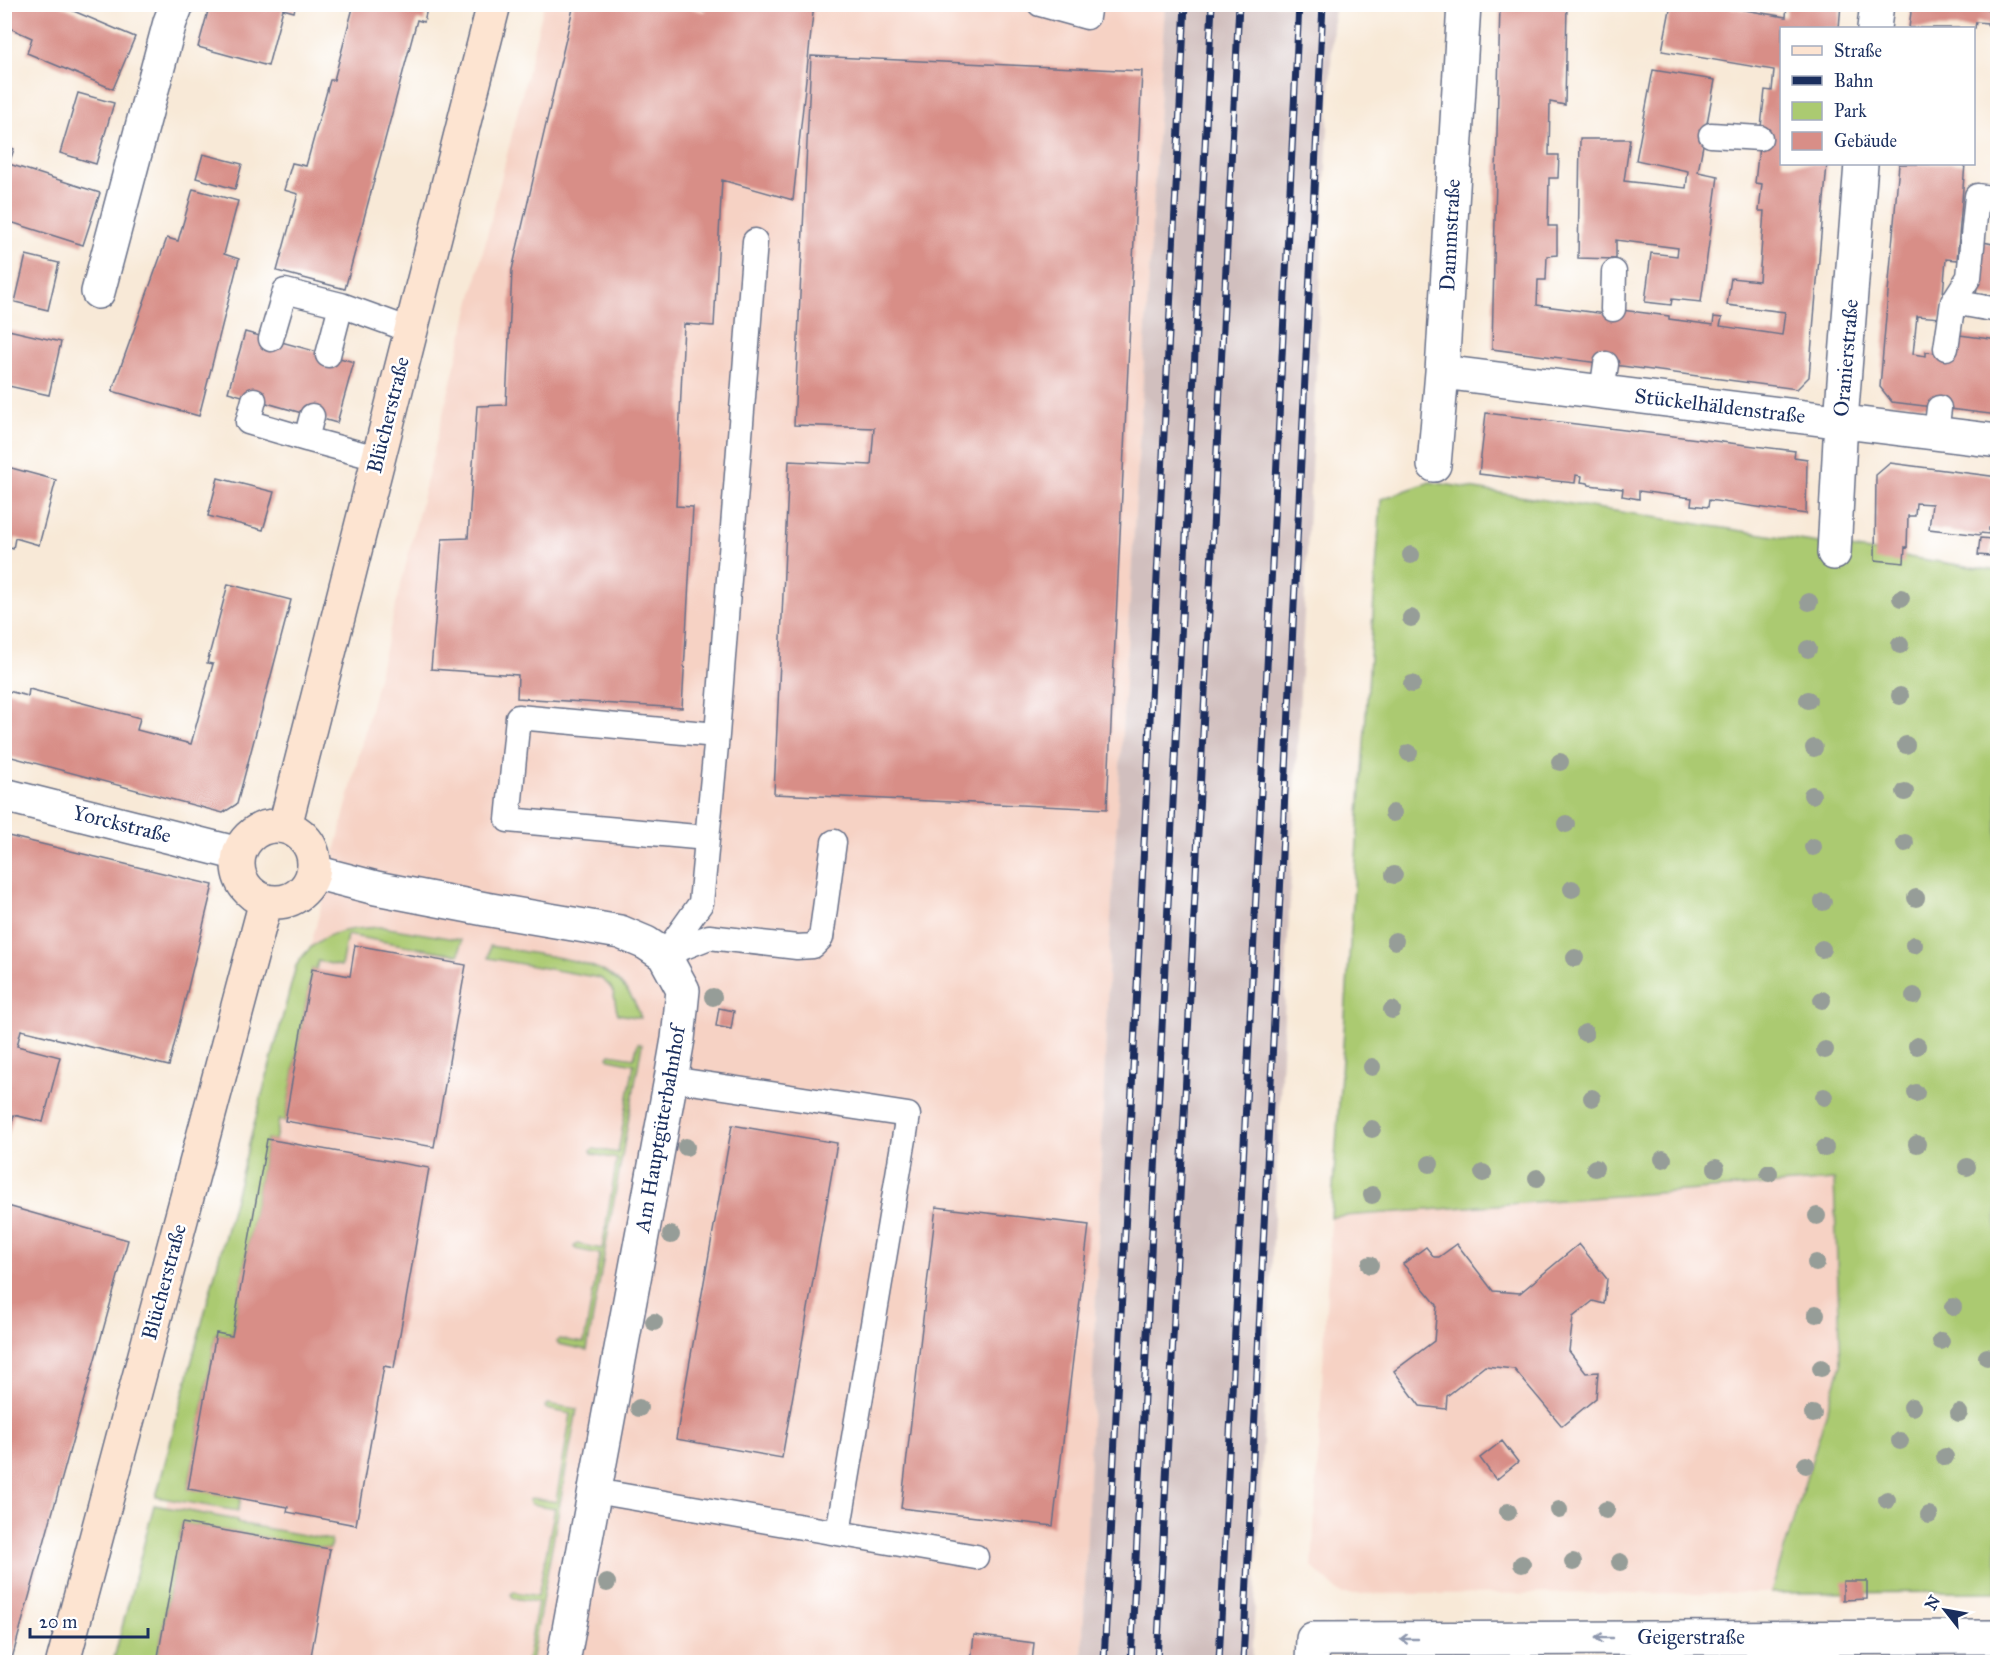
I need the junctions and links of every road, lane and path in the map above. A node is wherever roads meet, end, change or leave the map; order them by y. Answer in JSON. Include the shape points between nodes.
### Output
{"nodes":[{"id":1,"x":177,"y":4,"type":"edge"},
{"id":2,"x":494,"y":4,"type":"edge"},
{"id":3,"x":1040,"y":4,"type":"edge"},
{"id":4,"x":1089,"y":4,"type":"edge"},
{"id":5,"x":1464,"y":4,"type":"edge"},
{"id":6,"x":1877,"y":4,"type":"edge"},
{"id":7,"x":1874,"y":27,"type":"edge"},
{"id":8,"x":1711,"y":135,"type":"dead end"},
{"id":9,"x":1760,"y":138,"type":"dead end"},
{"id":10,"x":1861,"y":165,"type":"edge"},
{"id":11,"x":1998,"y":199,"type":"edge"},
{"id":12,"x":754,"y":240,"type":"dead end"},
{"id":13,"x":1614,"y":272,"type":"dead end"},
{"id":14,"x":98,"y":292,"type":"dead end"},
{"id":15,"x":1953,"y":302,"type":"junction"},
{"id":16,"x":341,"y":305,"type":"junction"},
{"id":17,"x":1613,"y":309,"type":"dead end"},
{"id":18,"x":1998,"y":310,"type":"edge"},
{"id":19,"x":410,"y":330,"type":"junction"},
{"id":20,"x":271,"y":339,"type":"dead end"},
{"id":21,"x":1946,"y":348,"type":"dead end"},
{"id":22,"x":328,"y":355,"type":"dead end"},
{"id":23,"x":1442,"y":372,"type":"junction"},
{"id":24,"x":254,"y":400,"type":"dead end"},
{"id":25,"x":312,"y":416,"type":"dead end"},
{"id":26,"x":1840,"y":421,"type":"junction"},
{"id":27,"x":306,"y":439,"type":"junction"},
{"id":28,"x":1998,"y":441,"type":"edge"},
{"id":29,"x":377,"y":458,"type":"junction"},
{"id":30,"x":1434,"y":465,"type":"dead end"},
{"id":31,"x":1834,"y":553,"type":"dead end"},
{"id":32,"x":717,"y":735,"type":"junction"},
{"id":33,"x":4,"y":795,"type":"edge"},
{"id":34,"x":285,"y":826,"type":"junction"},
{"id":35,"x":707,"y":838,"type":"junction"},
{"id":36,"x":834,"y":842,"type":"dead end"},
{"id":37,"x":239,"y":854,"type":"junction"},
{"id":38,"x":314,"y":872,"type":"junction"},
{"id":39,"x":266,"y":901,"type":"junction"},
{"id":40,"x":664,"y":955,"type":"junction"},
{"id":41,"x":671,"y":1079,"type":"junction"},
{"id":42,"x":595,"y":1491,"type":"junction"},
{"id":43,"x":838,"y":1533,"type":"junction"},
{"id":44,"x":976,"y":1557,"type":"dead end"},
{"id":45,"x":1998,"y":1637,"type":"edge"},
{"id":46,"x":1787,"y":1650,"type":"edge"},
{"id":47,"x":1312,"y":1651,"type":"edge"},
{"id":48,"x":63,"y":1662,"type":"edge"},
{"id":49,"x":563,"y":1662,"type":"edge"}],
"edges":[{"from":1,"to":14,"type":"street"},
{"from":2,"to":19,"type":"main road","name":"Blücherstraße"},
{"from":3,"to":4,"type":"lane","via":[[1087,17]]},
{"from":5,"to":23,"type":"street","name":"Dammstraße"},
{"from":6,"to":7,"type":"street"},
{"from":8,"to":9,"type":"lane"},
{"from":10,"to":26,"type":"street","name":"Oranierstraße"},
{"from":11,"to":15,"type":"lane","via":[[1977,196],[1969,277]]},
{"from":12,"to":32,"type":"lane"},
{"from":13,"to":17,"type":"lane"},
{"from":15,"to":18,"type":"lane"},
{"from":15,"to":21,"type":"lane"},
{"from":16,"to":19,"type":"lane"},
{"from":16,"to":20,"type":"lane","via":[[285,291]]},
{"from":16,"to":22,"type":"lane"},
{"from":19,"to":29,"type":"main road","name":"Blücherstraße"},
{"from":23,"to":26,"type":"street","name":"Stückelhäldenstraße","via":[[1604,378]]},
{"from":23,"to":30,"type":"street","name":"Dammstraße"},
{"from":24,"to":27,"type":"lane","via":[[248,422]]},
{"from":25,"to":27,"type":"lane"},
{"from":26,"to":28,"type":"street","name":"Stückelhäldenstraße","via":[[1937,421]]},
{"from":26,"to":31,"type":"street","name":"Oranierstraße"},
{"from":27,"to":29,"type":"lane"},
{"from":29,"to":34,"type":"main road","name":"Blücherstraße"},
{"from":32,"to":35,"type":"lane"},
{"from":32,"to":35,"type":"lane","via":[[518,717],[508,820]]},
{"from":33,"to":37,"type":"street","name":"Yorckstraße"},
{"from":34,"to":37,"type":"main road","via":[[270,825],[256,831],[245,840]]},
{"from":34,"to":38,"type":"main road","via":[[310,843]]},
{"from":35,"to":40,"type":"lane","via":[[701,903]]},
{"from":36,"to":40,"type":"lane","via":[[821,938],[813,946],[709,938]]},
{"from":37,"to":39,"type":"main road","via":[[238,869],[243,883],[253,895]]},
{"from":38,"to":39,"type":"main road","via":[[308,887],[296,897],[282,902]]},
{"from":38,"to":40,"type":"street","via":[[376,888],[620,932]]},
{"from":39,"to":48,"type":"main road","name":"Blücherstraße"},
{"from":40,"to":41,"type":"street","name":"Am Hauptgüterbahnhof","via":[[683,990]]},
{"from":41,"to":42,"type":"street","name":"Am Hauptgüterbahnhof"},
{"from":41,"to":43,"type":"lane","via":[[908,1115]]},
{"from":42,"to":43,"type":"lane"},
{"from":42,"to":49,"type":"street","name":"Am Hauptgüterbahnhof"},
{"from":43,"to":44,"type":"lane"},
{"from":45,"to":46,"type":"street","name":"Geigerstraße"},
{"from":46,"to":47,"type":"street","name":"Geigerstraße","one_way":true}]}
